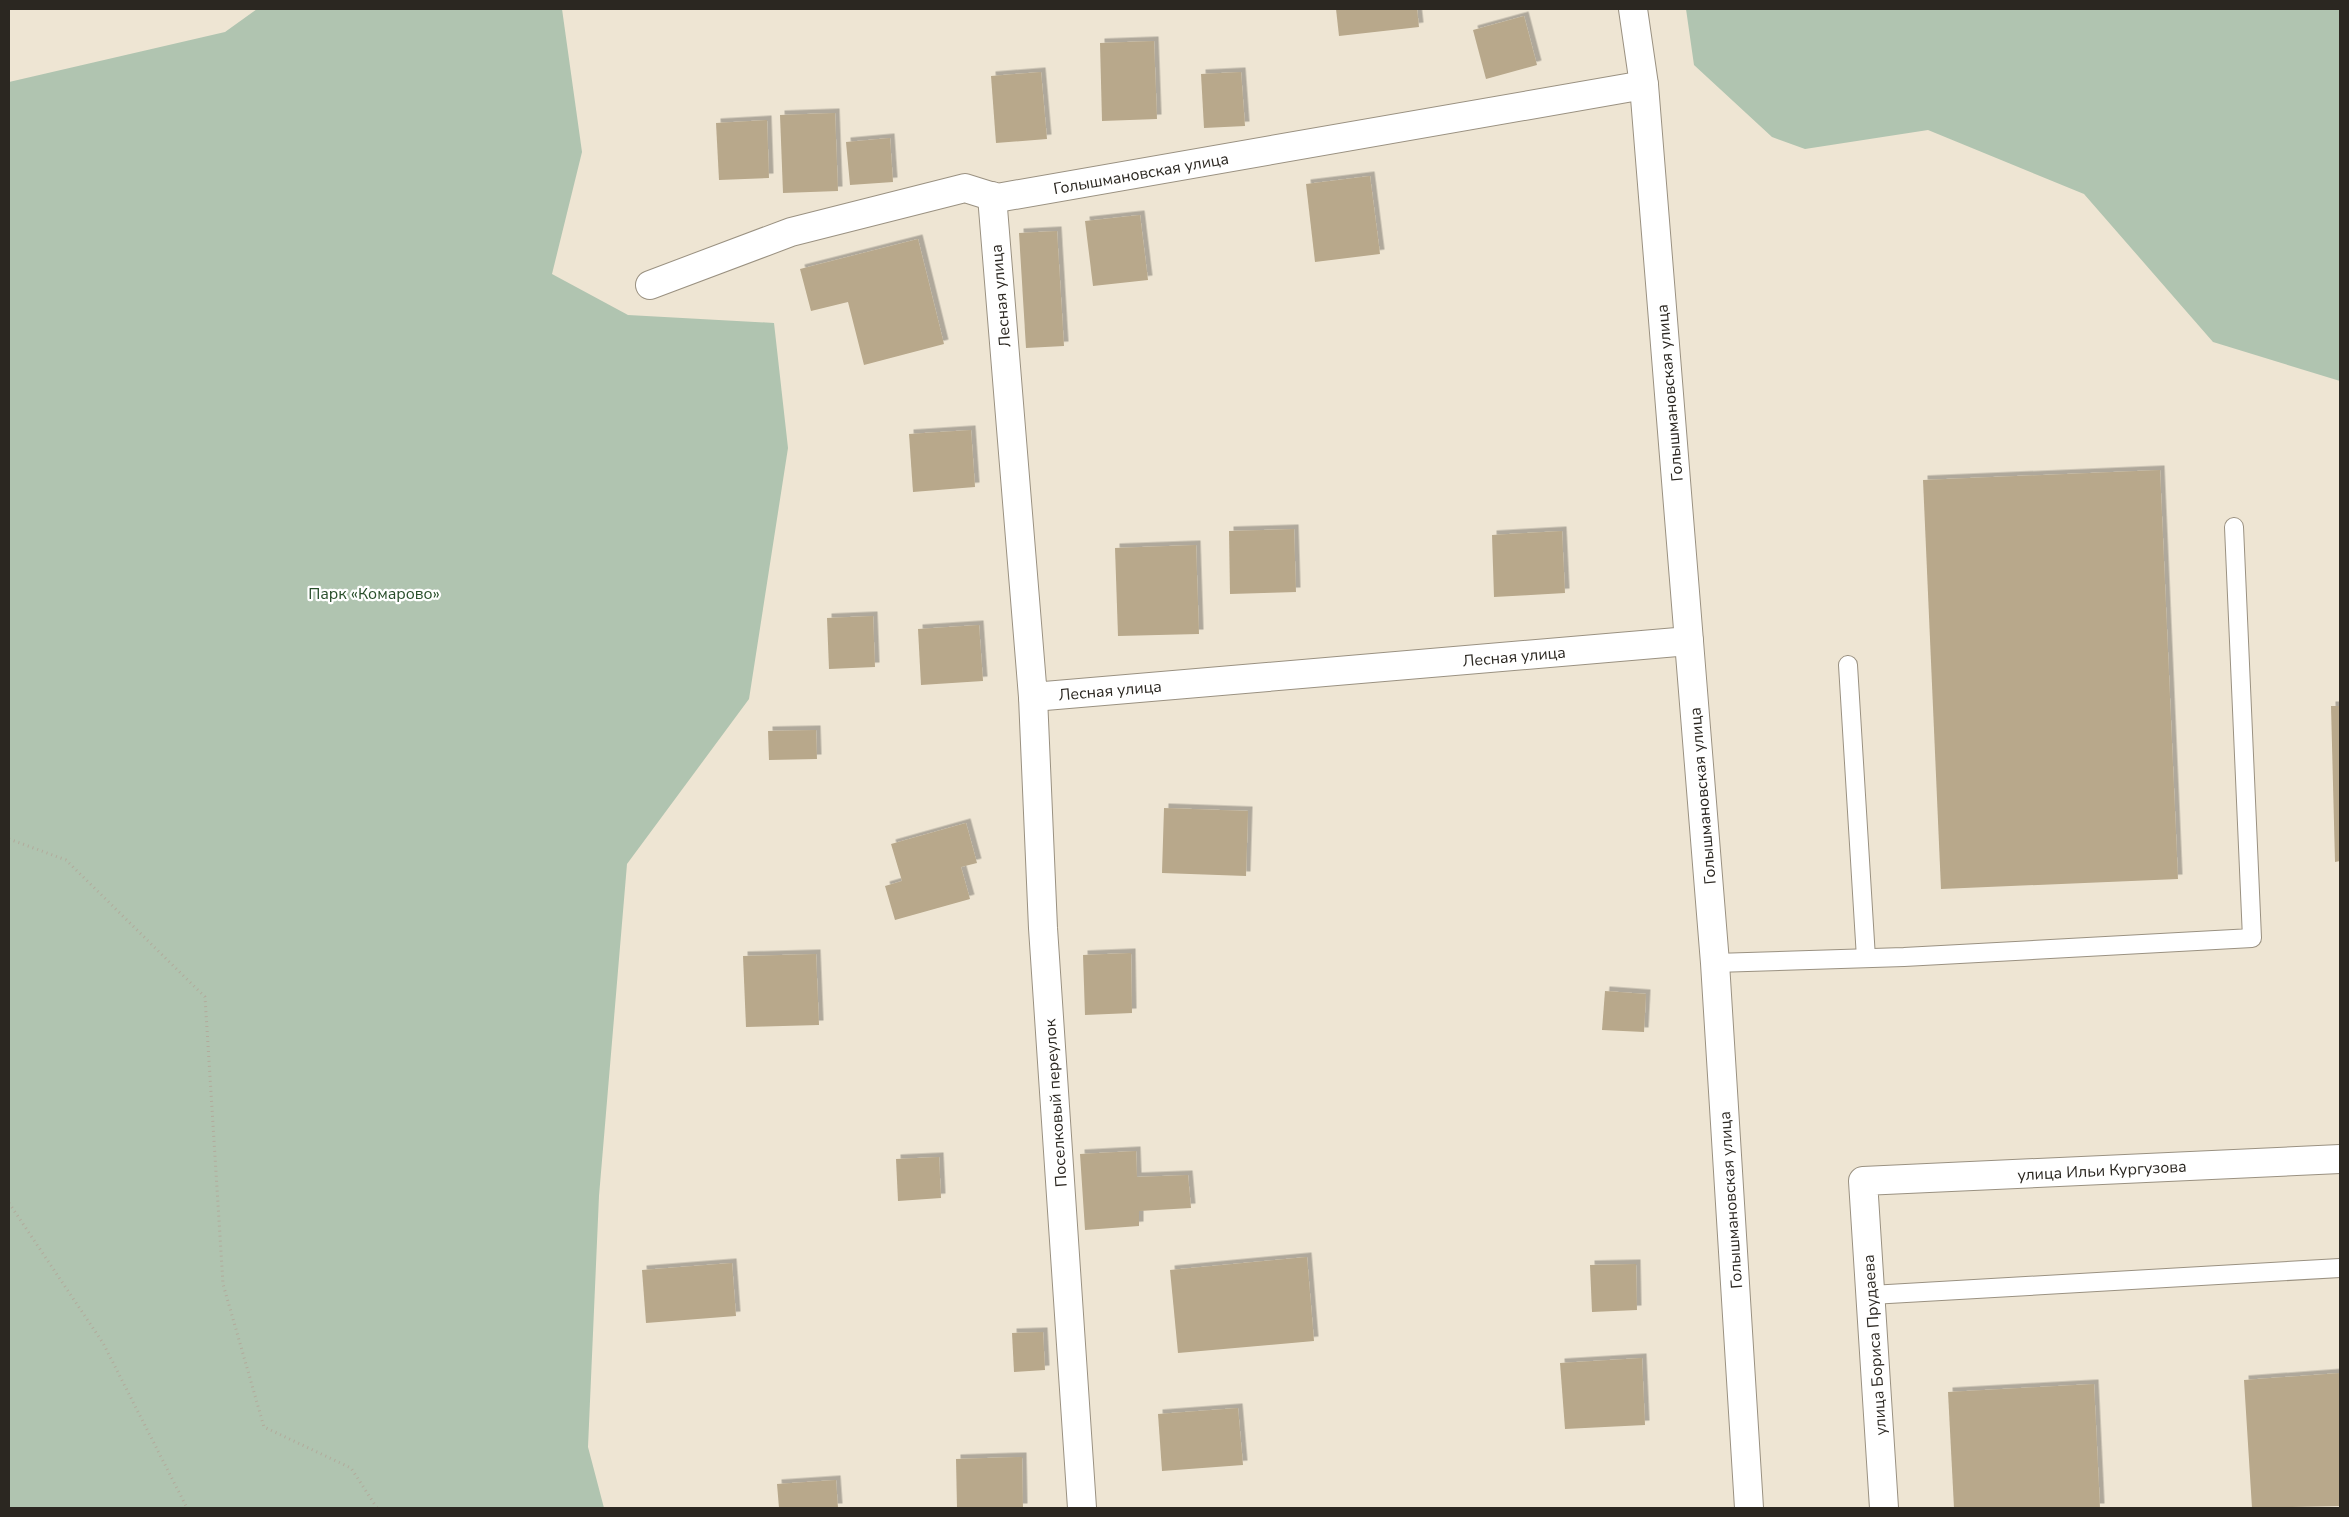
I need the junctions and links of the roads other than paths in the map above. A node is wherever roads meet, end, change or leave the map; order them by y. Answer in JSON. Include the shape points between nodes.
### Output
{"nodes":[{"id":1,"x":1633,"y":9,"type":"edge"},
{"id":2,"x":1644,"y":85,"type":"junction"},
{"id":3,"x":992,"y":196,"type":"junction"},
{"id":4,"x":650,"y":285,"type":"dead end"},
{"id":5,"x":2234,"y":527,"type":"dead end"},
{"id":6,"x":1689,"y":641,"type":"junction"},
{"id":7,"x":1848,"y":665,"type":"dead end"},
{"id":8,"x":1033,"y":697,"type":"junction"},
{"id":9,"x":1866,"y":958,"type":"junction"},
{"id":10,"x":1715,"y":963,"type":"junction"},
{"id":11,"x":2340,"y":1158,"type":"edge"},
{"id":12,"x":1864,"y":1181,"type":"joint"},
{"id":13,"x":2340,"y":1268,"type":"edge"},
{"id":14,"x":1871,"y":1295,"type":"junction"},
{"id":15,"x":1082,"y":1508,"type":"edge"},
{"id":16,"x":1749,"y":1508,"type":"edge"},
{"id":17,"x":1884,"y":1508,"type":"edge"}],
"edges":[{"from":1,"to":2,"type":"street","name":"Голышмановская улица"},
{"from":2,"to":3,"type":"street","name":"Голышмановская улица","via":[[997,198]]},
{"from":2,"to":6,"type":"street","name":"Голышмановская улица"},
{"from":3,"to":4,"type":"street","name":"Голышмановская улица","via":[[965,188],[801,229]]},
{"from":3,"to":8,"type":"street","name":"Лесная улица"},
{"from":5,"to":9,"type":"lane","via":[[2252,938]]},
{"from":6,"to":8,"type":"street","name":"Лесная улица"},
{"from":6,"to":10,"type":"street","name":"Голышмановская улица"},
{"from":7,"to":9,"type":"lane"},
{"from":8,"to":15,"type":"street","name":"Поселковый переулок","via":[[1043,928]]},
{"from":9,"to":10,"type":"lane"},
{"from":10,"to":16,"type":"street","name":"Голышмановская улица"},
{"from":11,"to":12,"type":"street","name":"улица Ильи Кургузова"},
{"from":12,"to":14,"type":"street","name":"улица Бориса Прудаева"},
{"from":13,"to":14,"type":"lane"},
{"from":14,"to":17,"type":"street","name":"улица Бориса Прудаева"}]}
